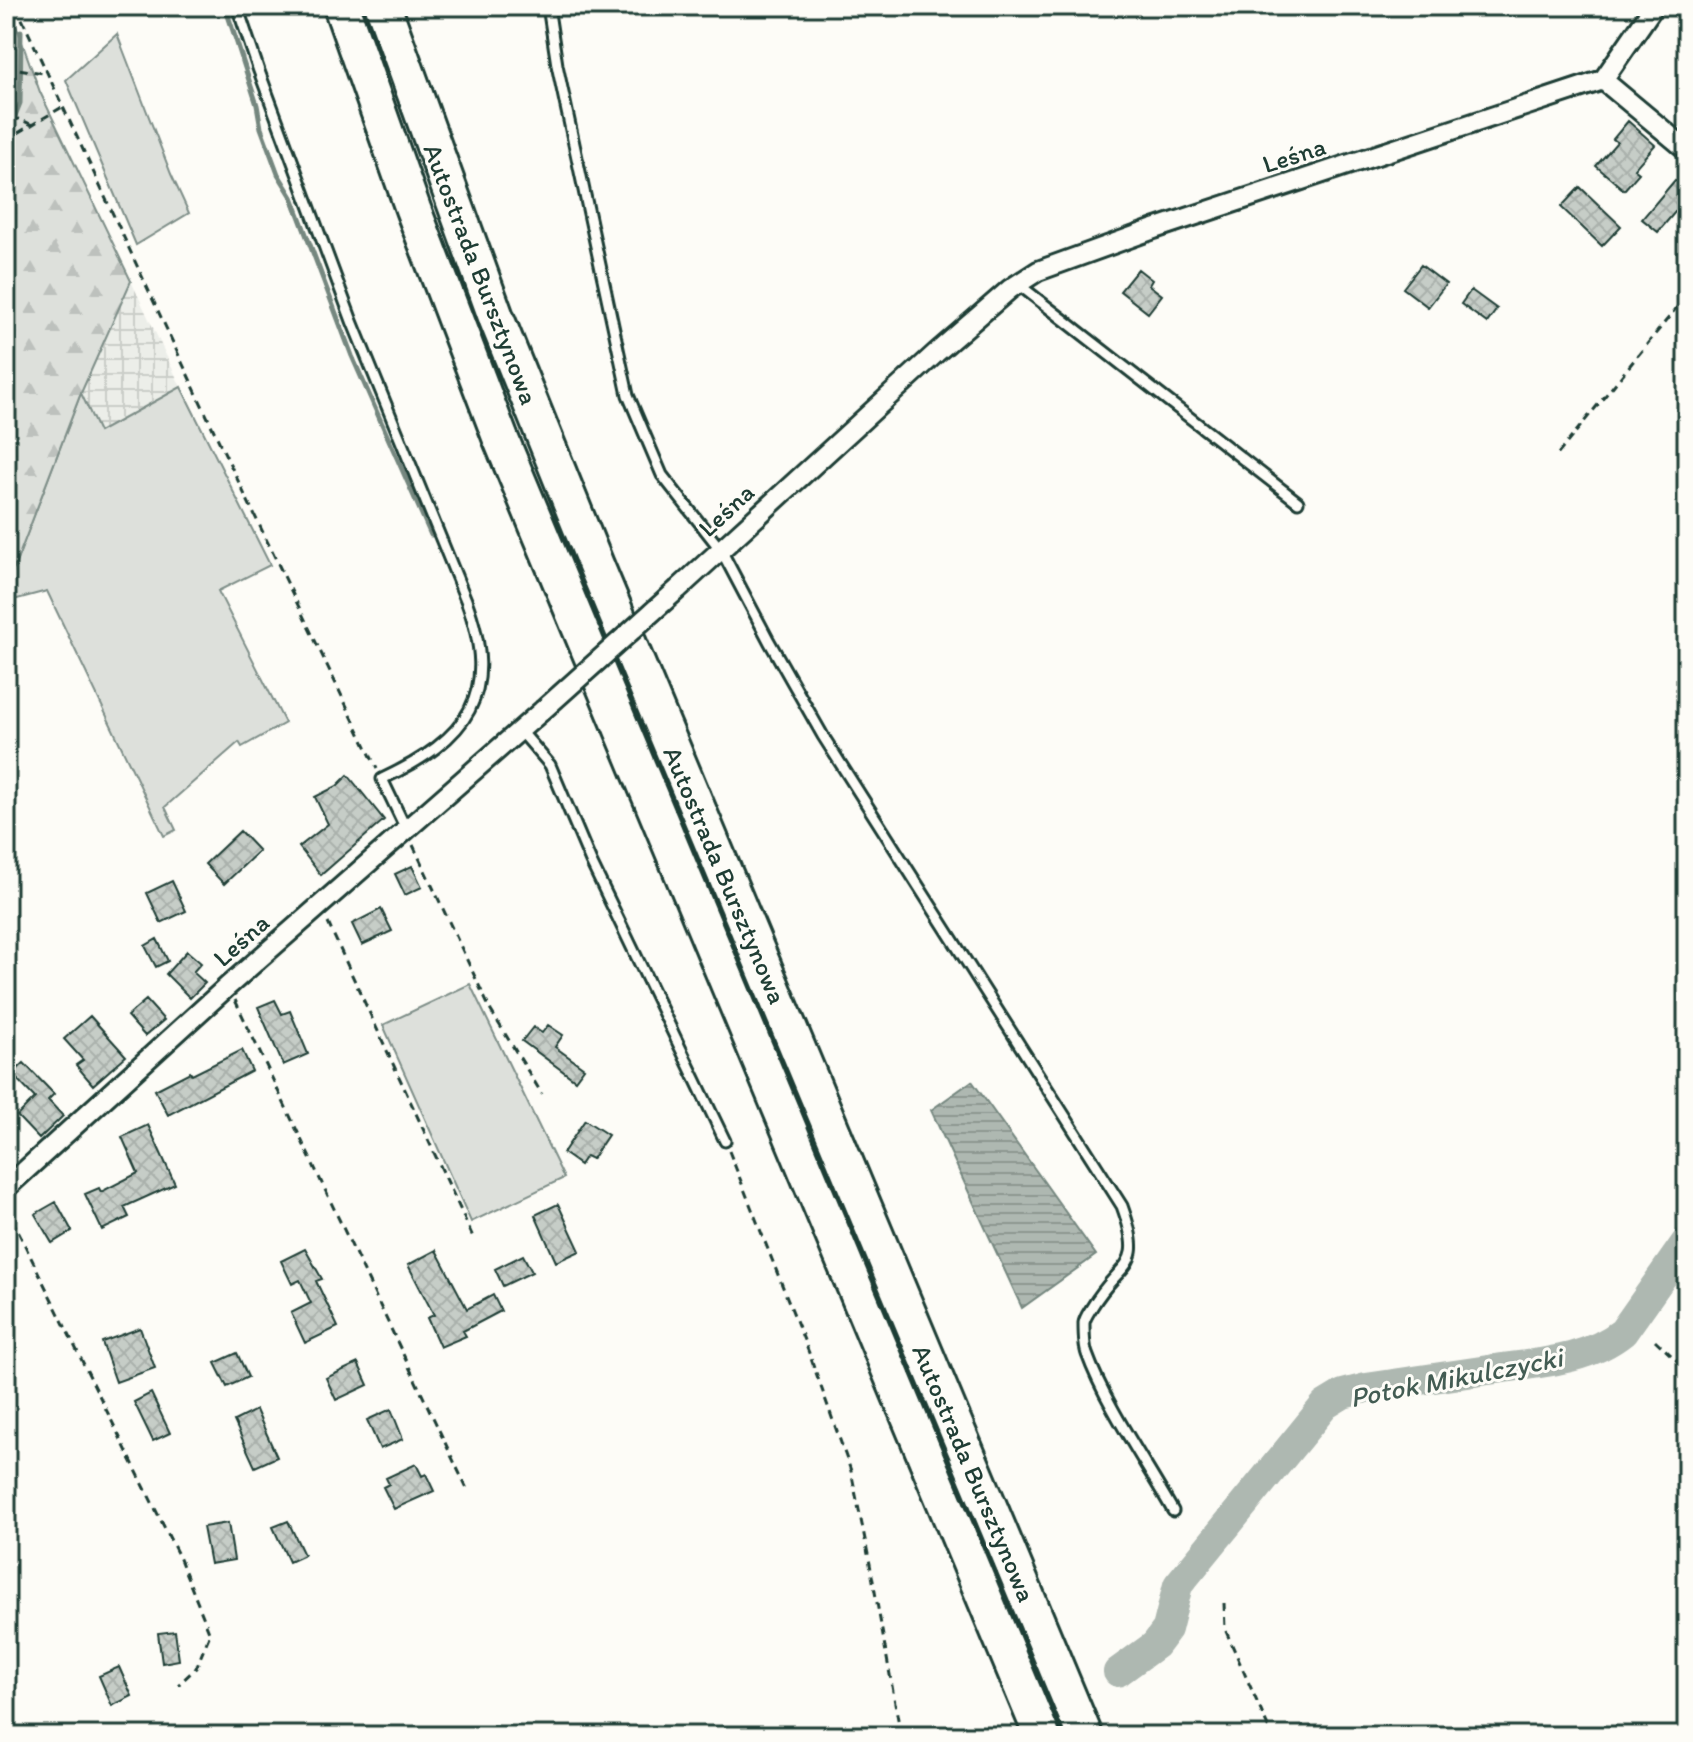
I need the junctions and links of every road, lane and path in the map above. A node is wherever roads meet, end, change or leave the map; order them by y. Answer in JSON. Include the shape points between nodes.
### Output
{"nodes":[{"id":1,"x":16,"y":6,"type":"edge"},
{"id":2,"x":237,"y":6,"type":"edge"},
{"id":3,"x":341,"y":6,"type":"edge"},
{"id":4,"x":383,"y":6,"type":"edge"},
{"id":5,"x":548,"y":6,"type":"edge"},
{"id":6,"x":1654,"y":6,"type":"edge"},
{"id":7,"x":6,"y":67,"type":"edge"},
{"id":8,"x":49,"y":74,"type":"junction"},
{"id":9,"x":1603,"y":80,"type":"junction"},
{"id":10,"x":64,"y":106,"type":"junction"},
{"id":11,"x":32,"y":125,"type":"junction"},
{"id":12,"x":6,"y":134,"type":"edge"},
{"id":13,"x":6,"y":140,"type":"edge"},
{"id":14,"x":1687,"y":150,"type":"edge"},
{"id":15,"x":1018,"y":284,"type":"junction"},
{"id":16,"x":1687,"y":295,"type":"edge"},
{"id":17,"x":1558,"y":454,"type":"dead end"},
{"id":18,"x":1298,"y":502,"type":"dead end"},
{"id":19,"x":721,"y":550,"type":"junction"},
{"id":20,"x":520,"y":730,"type":"junction"},
{"id":21,"x":382,"y":779,"type":"junction"},
{"id":22,"x":406,"y":830,"type":"junction"},
{"id":23,"x":320,"y":905,"type":"junction"},
{"id":24,"x":228,"y":986,"type":"junction"},
{"id":25,"x":542,"y":1094,"type":"dead end"},
{"id":26,"x":725,"y":1141,"type":"joint"},
{"id":27,"x":6,"y":1188,"type":"edge"},
{"id":28,"x":6,"y":1207,"type":"edge"},
{"id":29,"x":473,"y":1237,"type":"dead end"},
{"id":30,"x":1655,"y":1340,"type":"dead end"},
{"id":31,"x":1687,"y":1370,"type":"edge"},
{"id":32,"x":467,"y":1489,"type":"dead end"},
{"id":33,"x":1173,"y":1511,"type":"dead end"},
{"id":34,"x":1224,"y":1603,"type":"dead end"},
{"id":35,"x":178,"y":1685,"type":"dead end"},
{"id":36,"x":901,"y":1736,"type":"edge"},
{"id":37,"x":1042,"y":1736,"type":"edge"},
{"id":38,"x":1085,"y":1736,"type":"edge"},
{"id":39,"x":1272,"y":1736,"type":"edge"}],
"edges":[{"from":1,"to":8,"type":"path"},
{"from":2,"to":21,"type":"lane","via":[[352,321],[480,646],[478,694],[467,717],[432,751]]},
{"from":3,"to":37,"type":"highway","name":"Autostrada Bursztynowa","via":[[511,464]]},
{"from":4,"to":38,"type":"highway","name":"Autostrada Bursztynowa","via":[[557,471]]},
{"from":5,"to":19,"type":"lane","via":[[628,395],[662,475]]},
{"from":6,"to":9,"type":"street"},
{"from":7,"to":8,"type":"path"},
{"from":8,"to":10,"type":"path"},
{"from":9,"to":14,"type":"street"},
{"from":9,"to":15,"type":"street","name":"Leśna","via":[[1069,258]]},
{"from":10,"to":11,"type":"path"},
{"from":10,"to":21,"type":"path"},
{"from":11,"to":12,"type":"path","via":[[13,120]]},
{"from":11,"to":13,"type":"path"},
{"from":15,"to":18,"type":"lane"},
{"from":15,"to":19,"type":"street","name":"Leśna"},
{"from":16,"to":17,"type":"path"},
{"from":19,"to":20,"type":"street","name":"Leśna","bridge":true},
{"from":19,"to":33,"type":"lane","via":[[823,736],[1122,1206],[1132,1233],[1132,1255],[1084,1320],[1086,1352]]},
{"from":20,"to":22,"type":"street","name":"Leśna"},
{"from":20,"to":26,"type":"lane","via":[[557,779],[591,862]]},
{"from":21,"to":22,"type":"lane"},
{"from":22,"to":23,"type":"street","name":"Leśna"},
{"from":22,"to":25,"type":"path","via":[[491,1011]]},
{"from":23,"to":24,"type":"street","name":"Leśna"},
{"from":23,"to":29,"type":"path"},
{"from":24,"to":27,"type":"street","name":"Leśna"},
{"from":24,"to":32,"type":"path"},
{"from":26,"to":36,"type":"path","via":[[851,1471]]},
{"from":28,"to":35,"type":"path","via":[[180,1559],[210,1634],[196,1668]]},
{"from":30,"to":31,"type":"path"},
{"from":34,"to":39,"type":"path","via":[[1225,1629]]}]}
